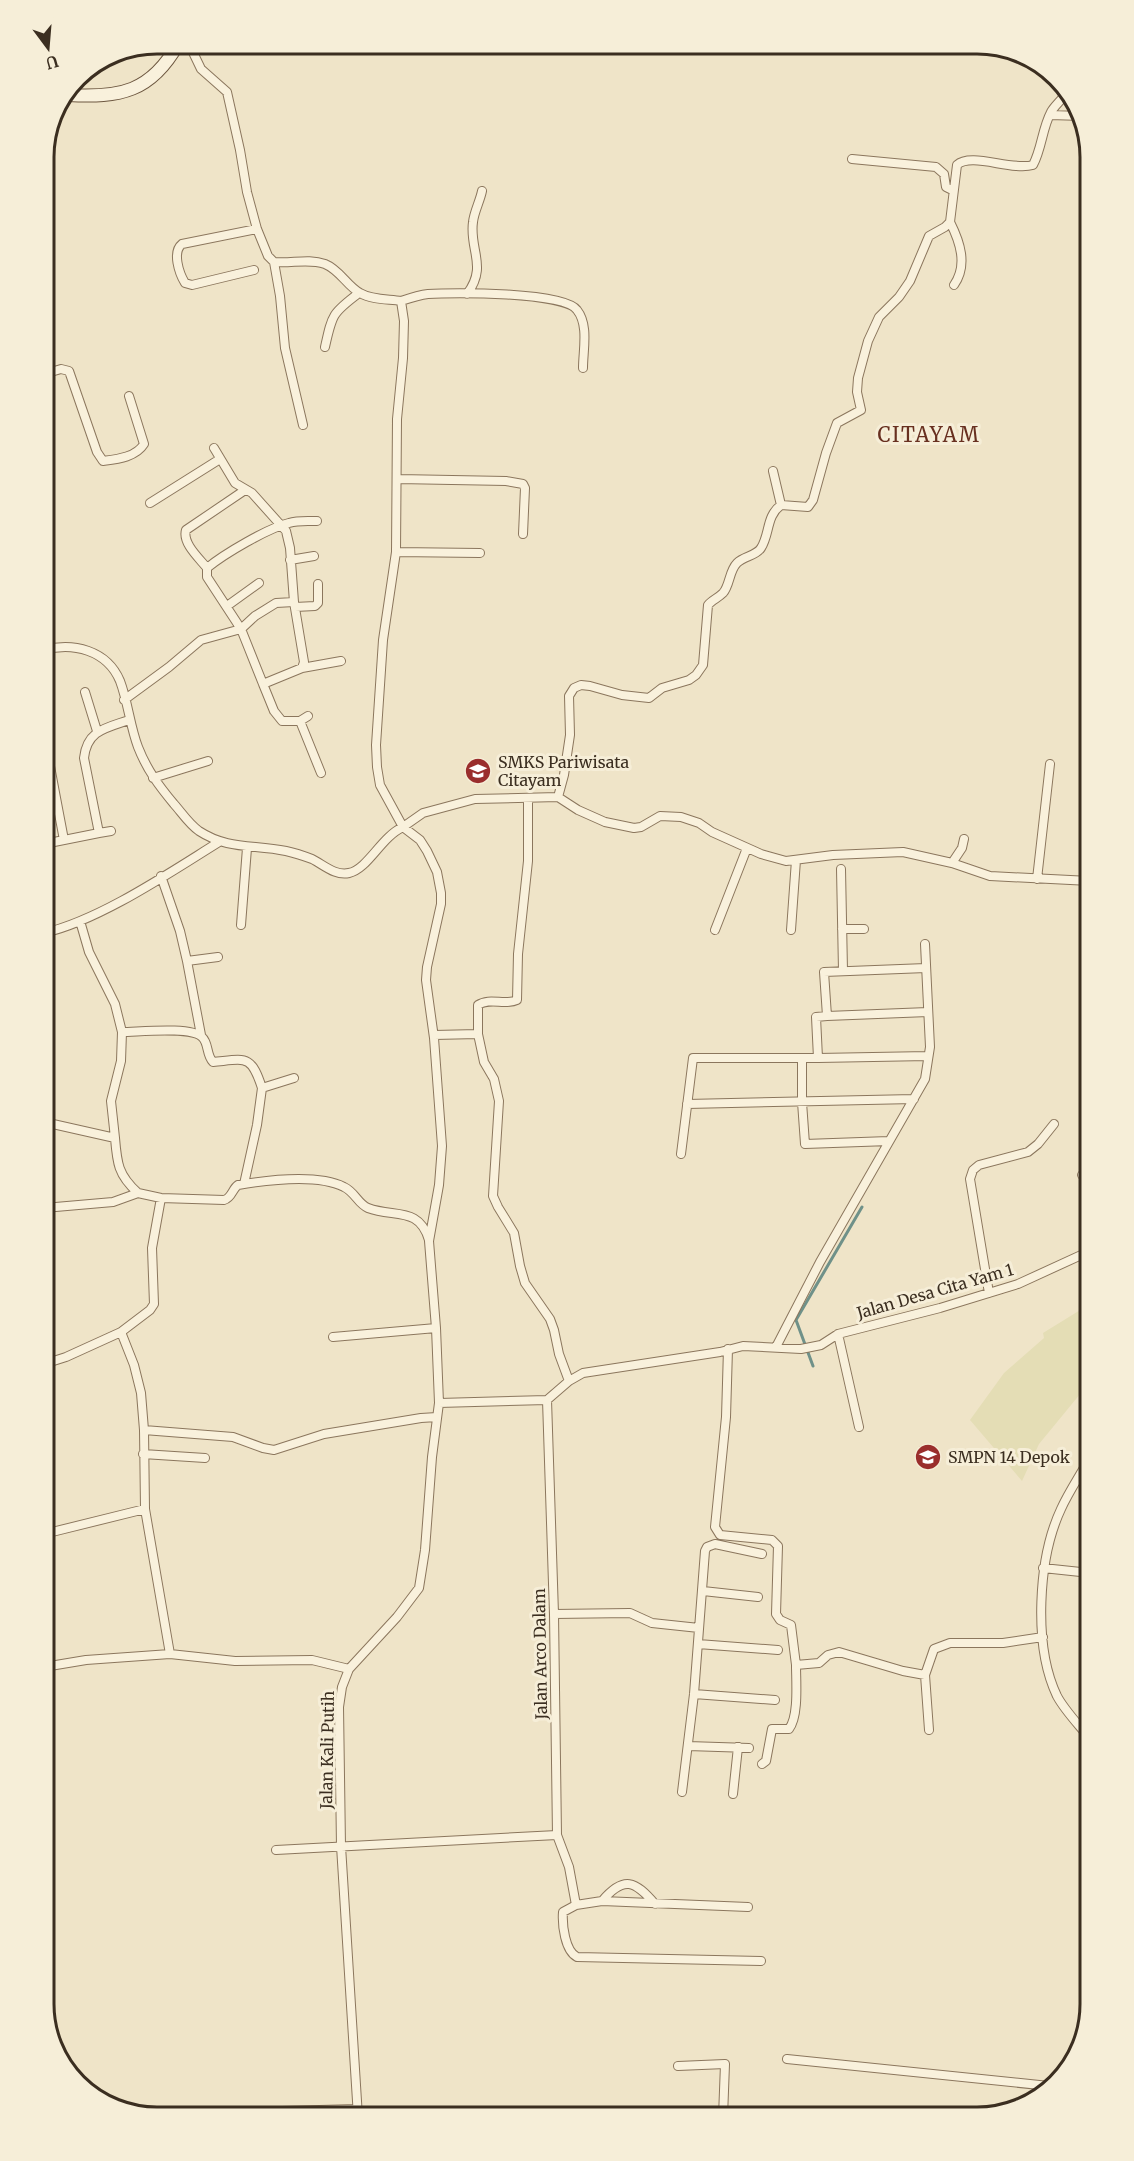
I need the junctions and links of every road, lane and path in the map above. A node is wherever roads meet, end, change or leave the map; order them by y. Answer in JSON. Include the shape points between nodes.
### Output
{"nodes":[{"id":1,"x":172,"y":54,"type":"edge"},
{"id":2,"x":194,"y":54,"type":"edge"},
{"id":3,"x":74,"y":95,"type":"edge"},
{"id":4,"x":1062,"y":99,"type":"edge"},
{"id":5,"x":1050,"y":115,"type":"junction"},
{"id":6,"x":1071,"y":116,"type":"edge"},
{"id":7,"x":852,"y":159,"type":"dead end"},
{"id":8,"x":952,"y":190,"type":"junction"},
{"id":9,"x":482,"y":191,"type":"dead end"},
{"id":10,"x":950,"y":222,"type":"junction"},
{"id":11,"x":257,"y":230,"type":"junction"},
{"id":12,"x":274,"y":262,"type":"junction"},
{"id":13,"x":254,"y":270,"type":"dead end"},
{"id":14,"x":954,"y":285,"type":"dead end"},
{"id":15,"x":360,"y":293,"type":"junction"},
{"id":16,"x":468,"y":294,"type":"junction"},
{"id":17,"x":401,"y":301,"type":"junction"},
{"id":18,"x":325,"y":347,"type":"dead end"},
{"id":19,"x":583,"y":368,"type":"dead end"},
{"id":20,"x":54,"y":371,"type":"edge"},
{"id":21,"x":129,"y":396,"type":"dead end"},
{"id":22,"x":303,"y":425,"type":"dead end"},
{"id":23,"x":214,"y":448,"type":"dead end"},
{"id":24,"x":220,"y":459,"type":"junction"},
{"id":25,"x":773,"y":471,"type":"dead end"},
{"id":26,"x":398,"y":479,"type":"junction"},
{"id":27,"x":245,"y":490,"type":"junction"},
{"id":28,"x":150,"y":503,"type":"dead end"},
{"id":29,"x":781,"y":505,"type":"junction"},
{"id":30,"x":317,"y":521,"type":"dead end"},
{"id":31,"x":280,"y":526,"type":"junction"},
{"id":32,"x":523,"y":534,"type":"dead end"},
{"id":33,"x":396,"y":552,"type":"junction"},
{"id":34,"x":480,"y":553,"type":"dead end"},
{"id":35,"x":314,"y":556,"type":"dead end"},
{"id":36,"x":290,"y":560,"type":"junction"},
{"id":37,"x":207,"y":568,"type":"junction"},
{"id":38,"x":259,"y":583,"type":"dead end"},
{"id":39,"x":318,"y":585,"type":"dead end"},
{"id":40,"x":295,"y":604,"type":"junction"},
{"id":41,"x":227,"y":606,"type":"junction"},
{"id":42,"x":241,"y":629,"type":"junction"},
{"id":43,"x":54,"y":648,"type":"edge"},
{"id":44,"x":341,"y":661,"type":"dead end"},
{"id":45,"x":302,"y":668,"type":"junction"},
{"id":46,"x":263,"y":684,"type":"junction"},
{"id":47,"x":85,"y":692,"type":"dead end"},
{"id":48,"x":124,"y":700,"type":"junction"},
{"id":49,"x":129,"y":720,"type":"junction"},
{"id":50,"x":97,"y":731,"type":"junction"},
{"id":51,"x":208,"y":761,"type":"dead end"},
{"id":52,"x":1050,"y":764,"type":"dead end"},
{"id":53,"x":321,"y":773,"type":"dead end"},
{"id":54,"x":153,"y":778,"type":"junction"},
{"id":55,"x":54,"y":787,"type":"edge"},
{"id":56,"x":558,"y":797,"type":"junction"},
{"id":57,"x":528,"y":799,"type":"junction"},
{"id":58,"x":403,"y":826,"type":"junction"},
{"id":59,"x":111,"y":831,"type":"dead end"},
{"id":60,"x":99,"y":833,"type":"junction"},
{"id":61,"x":964,"y":839,"type":"dead end"},
{"id":62,"x":64,"y":840,"type":"junction"},
{"id":63,"x":54,"y":842,"type":"edge"},
{"id":64,"x":219,"y":842,"type":"junction"},
{"id":65,"x":247,"y":848,"type":"junction"},
{"id":66,"x":747,"y":848,"type":"junction"},
{"id":67,"x":796,"y":861,"type":"junction"},
{"id":68,"x":952,"y":863,"type":"junction"},
{"id":69,"x":841,"y":869,"type":"dead end"},
{"id":70,"x":161,"y":876,"type":"junction"},
{"id":71,"x":1037,"y":879,"type":"junction"},
{"id":72,"x":1080,"y":881,"type":"edge"},
{"id":73,"x":80,"y":921,"type":"junction"},
{"id":74,"x":241,"y":926,"type":"dead end"},
{"id":75,"x":842,"y":929,"type":"junction"},
{"id":76,"x":864,"y":929,"type":"dead end"},
{"id":77,"x":54,"y":930,"type":"edge"},
{"id":78,"x":715,"y":930,"type":"dead end"},
{"id":79,"x":791,"y":930,"type":"dead end"},
{"id":80,"x":925,"y":944,"type":"dead end"},
{"id":81,"x":218,"y":957,"type":"dead end"},
{"id":82,"x":187,"y":961,"type":"junction"},
{"id":83,"x":926,"y":968,"type":"junction"},
{"id":84,"x":843,"y":971,"type":"junction"},
{"id":85,"x":928,"y":1012,"type":"junction"},
{"id":86,"x":827,"y":1016,"type":"junction"},
{"id":87,"x":122,"y":1032,"type":"junction"},
{"id":88,"x":478,"y":1034,"type":"junction"},
{"id":89,"x":201,"y":1035,"type":"junction"},
{"id":90,"x":434,"y":1035,"type":"junction"},
{"id":91,"x":928,"y":1056,"type":"junction"},
{"id":92,"x":802,"y":1058,"type":"junction"},
{"id":93,"x":818,"y":1058,"type":"junction"},
{"id":94,"x":294,"y":1078,"type":"dead end"},
{"id":95,"x":262,"y":1088,"type":"junction"},
{"id":96,"x":914,"y":1099,"type":"junction"},
{"id":97,"x":802,"y":1102,"type":"junction"},
{"id":98,"x":687,"y":1104,"type":"junction"},
{"id":99,"x":54,"y":1124,"type":"edge"},
{"id":100,"x":1054,"y":1124,"type":"dead end"},
{"id":101,"x":115,"y":1138,"type":"junction"},
{"id":102,"x":889,"y":1141,"type":"junction"},
{"id":103,"x":681,"y":1154,"type":"dead end"},
{"id":104,"x":244,"y":1184,"type":"junction"},
{"id":105,"x":138,"y":1193,"type":"junction"},
{"id":106,"x":161,"y":1198,"type":"junction"},
{"id":107,"x":54,"y":1207,"type":"edge"},
{"id":108,"x":429,"y":1241,"type":"junction"},
{"id":109,"x":1080,"y":1256,"type":"edge"},
{"id":110,"x":989,"y":1293,"type":"junction"},
{"id":111,"x":436,"y":1328,"type":"junction"},
{"id":112,"x":121,"y":1332,"type":"junction"},
{"id":113,"x":838,"y":1334,"type":"junction"},
{"id":114,"x":333,"y":1337,"type":"dead end"},
{"id":115,"x":776,"y":1347,"type":"junction"},
{"id":116,"x":728,"y":1349,"type":"junction"},
{"id":117,"x":54,"y":1361,"type":"edge"},
{"id":118,"x":569,"y":1380,"type":"junction"},
{"id":119,"x":547,"y":1400,"type":"junction"},
{"id":120,"x":438,"y":1410,"type":"junction"},
{"id":121,"x":859,"y":1427,"type":"dead end"},
{"id":122,"x":144,"y":1430,"type":"junction"},
{"id":123,"x":143,"y":1454,"type":"junction"},
{"id":124,"x":205,"y":1458,"type":"dead end"},
{"id":125,"x":1080,"y":1475,"type":"edge"},
{"id":126,"x":145,"y":1509,"type":"junction"},
{"id":127,"x":54,"y":1532,"type":"edge"},
{"id":128,"x":762,"y":1554,"type":"dead end"},
{"id":129,"x":1043,"y":1568,"type":"junction"},
{"id":130,"x":1080,"y":1572,"type":"edge"},
{"id":131,"x":702,"y":1591,"type":"junction"},
{"id":132,"x":758,"y":1597,"type":"dead end"},
{"id":133,"x":554,"y":1614,"type":"junction"},
{"id":134,"x":699,"y":1628,"type":"junction"},
{"id":135,"x":1042,"y":1637,"type":"junction"},
{"id":136,"x":698,"y":1644,"type":"junction"},
{"id":137,"x":778,"y":1650,"type":"dead end"},
{"id":138,"x":170,"y":1654,"type":"junction"},
{"id":139,"x":54,"y":1665,"type":"edge"},
{"id":140,"x":796,"y":1665,"type":"junction"},
{"id":141,"x":349,"y":1669,"type":"junction"},
{"id":142,"x":925,"y":1675,"type":"junction"},
{"id":143,"x":694,"y":1694,"type":"junction"},
{"id":144,"x":775,"y":1700,"type":"dead end"},
{"id":145,"x":1080,"y":1725,"type":"edge"},
{"id":146,"x":929,"y":1730,"type":"dead end"},
{"id":147,"x":688,"y":1746,"type":"junction"},
{"id":148,"x":738,"y":1747,"type":"junction"},
{"id":149,"x":749,"y":1748,"type":"dead end"},
{"id":150,"x":762,"y":1764,"type":"dead end"},
{"id":151,"x":682,"y":1792,"type":"dead end"},
{"id":152,"x":733,"y":1794,"type":"dead end"},
{"id":153,"x":557,"y":1835,"type":"junction"},
{"id":154,"x":340,"y":1846,"type":"junction"},
{"id":155,"x":276,"y":1850,"type":"dead end"},
{"id":156,"x":602,"y":1901,"type":"junction"},
{"id":157,"x":655,"y":1904,"type":"junction"},
{"id":158,"x":576,"y":1905,"type":"junction"},
{"id":159,"x":748,"y":1907,"type":"dead end"},
{"id":160,"x":761,"y":1961,"type":"dead end"},
{"id":161,"x":787,"y":2059,"type":"dead end"},
{"id":162,"x":678,"y":2066,"type":"dead end"},
{"id":163,"x":1041,"y":2085,"type":"edge"},
{"id":164,"x":357,"y":2107,"type":"edge"},
{"id":165,"x":723,"y":2107,"type":"edge"}],
"edges":[{"from":1,"to":3,"type":"main road","via":[[136,88],[112,95]]},
{"from":2,"to":11,"type":"street","via":[[201,69],[227,92]]},
{"from":4,"to":5,"type":"street"},
{"from":5,"to":6,"type":"street"},
{"from":5,"to":8,"type":"street","via":[[1033,165],[963,160],[957,165]]},
{"from":7,"to":8,"type":"street","via":[[936,167],[944,174],[945,187]]},
{"from":8,"to":10,"type":"street"},
{"from":9,"to":16,"type":"street","via":[[473,225],[479,266]]},
{"from":10,"to":14,"type":"street","via":[[961,247],[961,276]]},
{"from":10,"to":29,"type":"street","via":[[929,236],[910,281],[879,317],[858,378],[861,410],[837,423],[813,500],[803,508]]},
{"from":11,"to":12,"type":"street"},
{"from":11,"to":13,"type":"street","via":[[182,244],[176,252],[185,284]]},
{"from":12,"to":15,"type":"street","via":[[327,265]]},
{"from":12,"to":22,"type":"street","via":[[285,348]]},
{"from":15,"to":17,"type":"street"},
{"from":15,"to":18,"type":"street","via":[[332,318]]},
{"from":16,"to":17,"type":"street","via":[[429,294]]},
{"from":16,"to":19,"type":"street","via":[[556,299],[573,305],[584,323]]},
{"from":17,"to":26,"type":"street","name":"Jalan Kali Putih","via":[[404,321],[397,425]]},
{"from":20,"to":21,"type":"street","via":[[69,371],[103,461],[136,452],[144,444]]},
{"from":23,"to":24,"type":"street"},
{"from":24,"to":27,"type":"street","via":[[235,483]]},
{"from":24,"to":28,"type":"street"},
{"from":25,"to":29,"type":"street"},
{"from":26,"to":32,"type":"street","via":[[523,484]]},
{"from":26,"to":33,"type":"street","name":"Jalan Kali Putih"},
{"from":27,"to":31,"type":"street","via":[[257,498]]},
{"from":27,"to":37,"type":"street","via":[[186,530],[185,537]]},
{"from":29,"to":56,"type":"street","via":[[769,521],[763,546],[737,563],[722,594],[708,605],[703,665],[696,675],[662,688],[649,698],[581,686],[571,692],[568,750]]},
{"from":30,"to":31,"type":"street"},
{"from":31,"to":36,"type":"street","via":[[288,538]]},
{"from":31,"to":37,"type":"street","via":[[223,555]]},
{"from":33,"to":34,"type":"street"},
{"from":33,"to":58,"type":"street","name":"Jalan Kali Putih","via":[[381,662],[377,767],[383,792]]},
{"from":35,"to":36,"type":"street"},
{"from":36,"to":40,"type":"street"},
{"from":37,"to":41,"type":"street","via":[[207,577]]},
{"from":38,"to":41,"type":"street"},
{"from":39,"to":40,"type":"street","via":[[315,606]]},
{"from":40,"to":42,"type":"street","via":[[282,602],[270,606]]},
{"from":40,"to":45,"type":"street"},
{"from":41,"to":42,"type":"street"},
{"from":42,"to":46,"type":"street"},
{"from":42,"to":48,"type":"street","via":[[201,640]]},
{"from":43,"to":48,"type":"street","via":[[75,647],[94,654],[116,674]]},
{"from":44,"to":45,"type":"street"},
{"from":45,"to":46,"type":"street"},
{"from":46,"to":53,"type":"street","via":[[277,717],[287,722],[304,718]]},
{"from":47,"to":50,"type":"street"},
{"from":48,"to":49,"type":"street"},
{"from":49,"to":50,"type":"street"},
{"from":49,"to":54,"type":"street"},
{"from":50,"to":60,"type":"street","via":[[85,746],[84,758]]},
{"from":51,"to":54,"type":"street"},
{"from":52,"to":71,"type":"street"},
{"from":54,"to":64,"type":"street","via":[[197,830]]},
{"from":55,"to":62,"type":"street"},
{"from":56,"to":57,"type":"street"},
{"from":56,"to":66,"type":"street","via":[[605,822],[634,828],[660,816],[681,817]]},
{"from":57,"to":58,"type":"street","via":[[466,801],[423,813]]},
{"from":57,"to":88,"type":"street","via":[[528,861],[517,1000],[485,1001],[478,1005]]},
{"from":58,"to":65,"type":"street","via":[[382,842],[362,867],[350,873],[336,873],[295,853]]},
{"from":58,"to":90,"type":"street","name":"Jalan Kali Putih","via":[[420,840],[440,882],[441,904],[426,980]]},
{"from":59,"to":60,"type":"street"},
{"from":60,"to":62,"type":"street"},
{"from":61,"to":68,"type":"street"},
{"from":62,"to":63,"type":"street"},
{"from":64,"to":65,"type":"street"},
{"from":64,"to":70,"type":"street"},
{"from":65,"to":74,"type":"street"},
{"from":66,"to":67,"type":"street","via":[[776,859]]},
{"from":66,"to":78,"type":"street"},
{"from":67,"to":68,"type":"street","via":[[903,852]]},
{"from":67,"to":79,"type":"street"},
{"from":68,"to":71,"type":"street","via":[[990,876]]},
{"from":69,"to":75,"type":"street"},
{"from":70,"to":73,"type":"street"},
{"from":70,"to":82,"type":"street"},
{"from":71,"to":72,"type":"street"},
{"from":73,"to":77,"type":"street"},
{"from":73,"to":87,"type":"street","via":[[89,952],[115,1004]]},
{"from":75,"to":76,"type":"street"},
{"from":75,"to":84,"type":"street"},
{"from":80,"to":83,"type":"street"},
{"from":81,"to":82,"type":"street"},
{"from":82,"to":89,"type":"street"},
{"from":83,"to":84,"type":"street"},
{"from":83,"to":85,"type":"street"},
{"from":84,"to":86,"type":"street","via":[[824,972]]},
{"from":85,"to":86,"type":"street"},
{"from":85,"to":91,"type":"street"},
{"from":86,"to":93,"type":"street","via":[[816,1017]]},
{"from":87,"to":89,"type":"street","via":[[175,1031]]},
{"from":87,"to":101,"type":"street","via":[[121,1060],[111,1101]]},
{"from":88,"to":90,"type":"street"},
{"from":88,"to":118,"type":"street","via":[[499,1101],[494,1196],[514,1233],[525,1283],[555,1330]]},
{"from":89,"to":95,"type":"street","via":[[210,1060],[250,1062]]},
{"from":90,"to":108,"type":"street","name":"Jalan Kali Putih","via":[[442,1146]]},
{"from":91,"to":93,"type":"street"},
{"from":91,"to":96,"type":"street","via":[[925,1079]]},
{"from":92,"to":93,"type":"street"},
{"from":92,"to":97,"type":"street"},
{"from":92,"to":98,"type":"street","via":[[693,1058]]},
{"from":94,"to":95,"type":"street"},
{"from":95,"to":104,"type":"street"},
{"from":96,"to":97,"type":"street"},
{"from":96,"to":102,"type":"street"},
{"from":97,"to":98,"type":"street"},
{"from":97,"to":102,"type":"street","via":[[805,1144]]},
{"from":98,"to":103,"type":"street"},
{"from":99,"to":101,"type":"street"},
{"from":100,"to":110,"type":"street","via":[[1028,1152],[972,1170],[970,1179]]},
{"from":101,"to":105,"type":"street","via":[[120,1169]]},
{"from":102,"to":115,"type":"street"},
{"from":104,"to":106,"type":"street","via":[[235,1187],[224,1200]]},
{"from":104,"to":108,"type":"street","via":[[312,1179],[335,1183],[352,1191],[369,1209],[417,1220]]},
{"from":105,"to":106,"type":"street"},
{"from":105,"to":107,"type":"street","via":[[113,1202]]},
{"from":106,"to":112,"type":"street","via":[[152,1248],[154,1304]]},
{"from":108,"to":111,"type":"street","name":"Jalan Kali Putih"},
{"from":109,"to":110,"type":"street","name":"Jalan Desa Cita Yam 1"},
{"from":110,"to":113,"type":"street","name":"Jalan Desa Cita Yam 1"},
{"from":111,"to":114,"type":"street"},
{"from":111,"to":120,"type":"street","name":"Jalan Kali Putih"},
{"from":112,"to":117,"type":"street"},
{"from":112,"to":122,"type":"street","via":[[141,1393]]},
{"from":113,"to":115,"type":"street","name":"Jalan Desa Cita Yam 1","via":[[821,1346]]},
{"from":113,"to":121,"type":"street"},
{"from":115,"to":116,"type":"street","via":[[748,1345]]},
{"from":116,"to":118,"type":"street","via":[[583,1373]]},
{"from":116,"to":140,"type":"street","via":[[715,1527],[720,1535],[772,1540],[778,1546],[776,1614],[791,1625]]},
{"from":118,"to":119,"type":"street"},
{"from":119,"to":120,"type":"street"},
{"from":119,"to":133,"type":"street","name":"Jalan Arco Dalam"},
{"from":120,"to":122,"type":"street","via":[[421,1418],[324,1434],[274,1449],[233,1437]]},
{"from":120,"to":141,"type":"street","name":"Jalan Kali Putih","via":[[418,1588]]},
{"from":122,"to":123,"type":"street"},
{"from":123,"to":124,"type":"street"},
{"from":123,"to":126,"type":"street"},
{"from":125,"to":129,"type":"street","via":[[1061,1508]]},
{"from":126,"to":127,"type":"street"},
{"from":126,"to":138,"type":"street"},
{"from":128,"to":131,"type":"street","via":[[715,1544],[707,1547]]},
{"from":129,"to":130,"type":"street"},
{"from":129,"to":135,"type":"street"},
{"from":131,"to":132,"type":"street"},
{"from":131,"to":134,"type":"street"},
{"from":133,"to":134,"type":"street","via":[[630,1613],[652,1623]]},
{"from":133,"to":153,"type":"street","name":"Jalan Arco Dalam"},
{"from":134,"to":136,"type":"street"},
{"from":135,"to":142,"type":"street","via":[[1003,1643],[944,1644],[934,1649]]},
{"from":135,"to":145,"type":"street","via":[[1056,1692]]},
{"from":136,"to":137,"type":"street"},
{"from":136,"to":143,"type":"street"},
{"from":138,"to":139,"type":"street"},
{"from":138,"to":141,"type":"street","via":[[235,1661],[312,1660]]},
{"from":140,"to":142,"type":"street","via":[[819,1663],[839,1652]]},
{"from":140,"to":150,"type":"street","via":[[792,1726],[772,1729],[766,1761]]},
{"from":141,"to":154,"type":"street","name":"Jalan Kali Putih","via":[[339,1707]]},
{"from":142,"to":146,"type":"street"},
{"from":143,"to":144,"type":"street"},
{"from":143,"to":147,"type":"street"},
{"from":147,"to":148,"type":"street"},
{"from":147,"to":151,"type":"street"},
{"from":148,"to":149,"type":"street"},
{"from":148,"to":152,"type":"street"},
{"from":153,"to":154,"type":"street"},
{"from":153,"to":158,"type":"street","name":"Jalan Arco Dalam","via":[[569,1867]]},
{"from":154,"to":155,"type":"street"},
{"from":154,"to":164,"type":"street","name":"Jalan Kali Putih"},
{"from":156,"to":157,"type":"street"},
{"from":156,"to":157,"type":"street","via":[[626,1884],[637,1886]]},
{"from":156,"to":158,"type":"street"},
{"from":157,"to":159,"type":"street"},
{"from":158,"to":160,"type":"street","via":[[563,1912],[563,1918],[569,1949],[577,1957]]},
{"from":161,"to":163,"type":"street"},
{"from":162,"to":165,"type":"street","via":[[725,2064]]}]}
